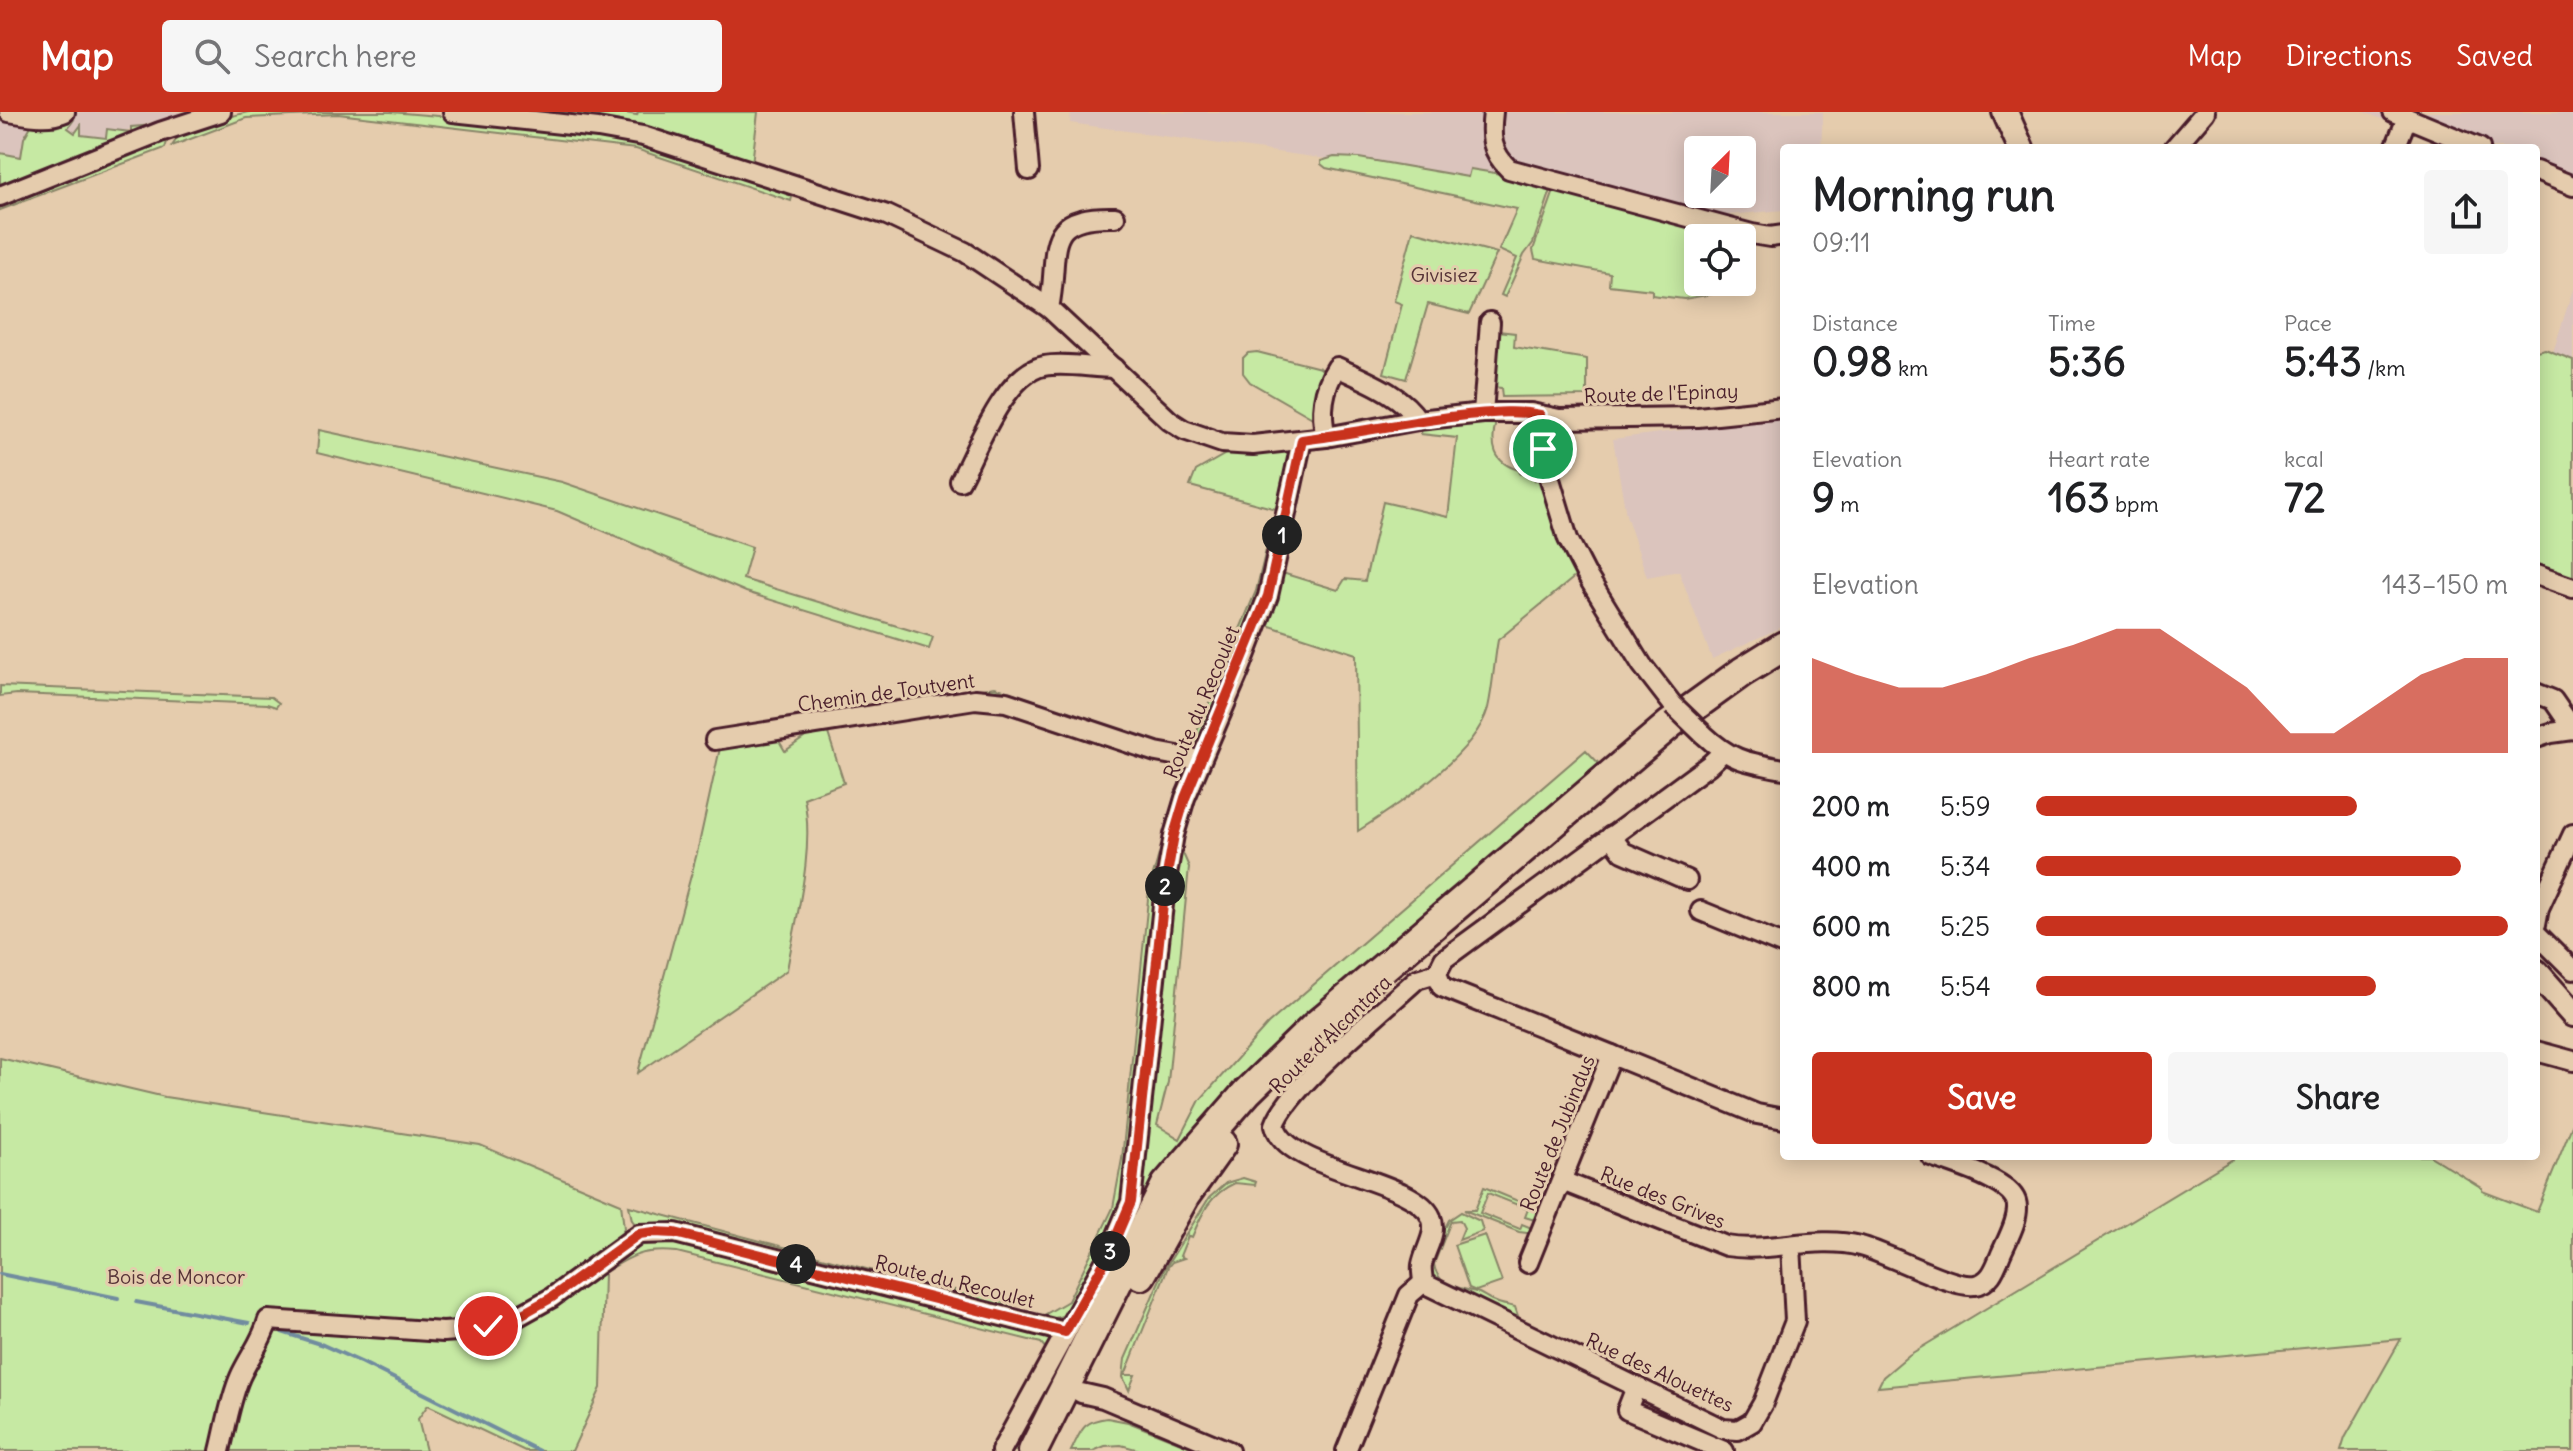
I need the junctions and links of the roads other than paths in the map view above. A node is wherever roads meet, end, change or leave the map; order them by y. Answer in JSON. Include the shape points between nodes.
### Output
{"nodes":[{"id":1,"x":9,"y":112,"type":"edge"},
{"id":2,"x":65,"y":112,"type":"edge"},
{"id":3,"x":221,"y":112,"type":"edge"},
{"id":4,"x":453,"y":112,"type":"edge"},
{"id":5,"x":1024,"y":112,"type":"edge"},
{"id":6,"x":1493,"y":112,"type":"edge"},
{"id":7,"x":2005,"y":112,"type":"edge"},
{"id":8,"x":2205,"y":112,"type":"edge"},
{"id":9,"x":2400,"y":115,"type":"edge"},
{"id":10,"x":2019,"y":144,"type":"edge"},
{"id":11,"x":2177,"y":144,"type":"edge"},
{"id":12,"x":2396,"y":144,"type":"edge"},
{"id":13,"x":2470,"y":144,"type":"edge"},
{"id":14,"x":1029,"y":170,"type":"dead end"},
{"id":15,"x":2540,"y":173,"type":"edge"},
{"id":16,"x":2573,"y":186,"type":"edge"},
{"id":17,"x":0,"y":196,"type":"edge"},
{"id":18,"x":1115,"y":217,"type":"dead end"},
{"id":19,"x":1780,"y":236,"type":"edge"},
{"id":20,"x":1049,"y":308,"type":"junction"},
{"id":21,"x":1490,"y":322,"type":"dead end"},
{"id":22,"x":1114,"y":368,"type":"junction"},
{"id":23,"x":1780,"y":408,"type":"edge"},
{"id":24,"x":1483,"y":413,"type":"junction"},
{"id":25,"x":1540,"y":415,"type":"junction"},
{"id":26,"x":1418,"y":420,"type":"junction"},
{"id":27,"x":1326,"y":437,"type":"junction"},
{"id":28,"x":1302,"y":440,"type":"junction"},
{"id":29,"x":960,"y":481,"type":"dead end"},
{"id":30,"x":2540,"y":576,"type":"edge"},
{"id":31,"x":2573,"y":588,"type":"edge"},
{"id":32,"x":1780,"y":648,"type":"edge"},
{"id":33,"x":1780,"y":668,"type":"edge"},
{"id":34,"x":2540,"y":695,"type":"edge"},
{"id":35,"x":2573,"y":730,"type":"edge"},
{"id":36,"x":2540,"y":737,"type":"edge"},
{"id":37,"x":715,"y":740,"type":"dead end"},
{"id":38,"x":1723,"y":752,"type":"junction"},
{"id":39,"x":1200,"y":760,"type":"junction"},
{"id":40,"x":1780,"y":768,"type":"edge"},
{"id":41,"x":2573,"y":834,"type":"edge"},
{"id":42,"x":1611,"y":836,"type":"junction"},
{"id":43,"x":1687,"y":880,"type":"dead end"},
{"id":44,"x":2540,"y":906,"type":"edge"},
{"id":45,"x":1701,"y":911,"type":"dead end"},
{"id":46,"x":2540,"y":937,"type":"edge"},
{"id":47,"x":1780,"y":943,"type":"edge"},
{"id":48,"x":2573,"y":970,"type":"edge"},
{"id":49,"x":1437,"y":973,"type":"junction"},
{"id":50,"x":2540,"y":973,"type":"edge"},
{"id":51,"x":2540,"y":975,"type":"edge"},
{"id":52,"x":2573,"y":998,"type":"edge"},
{"id":53,"x":2573,"y":1014,"type":"edge"},
{"id":54,"x":2540,"y":1052,"type":"edge"},
{"id":55,"x":1612,"y":1055,"type":"junction"},
{"id":56,"x":2573,"y":1061,"type":"edge"},
{"id":57,"x":1780,"y":1118,"type":"edge"},
{"id":58,"x":1941,"y":1160,"type":"edge"},
{"id":59,"x":1562,"y":1181,"type":"junction"},
{"id":60,"x":1791,"y":1245,"type":"junction"},
{"id":61,"x":1528,"y":1263,"type":"dead end"},
{"id":62,"x":1423,"y":1283,"type":"junction"},
{"id":63,"x":1065,"y":1332,"type":"junction"},
{"id":64,"x":1636,"y":1387,"type":"junction"},
{"id":65,"x":1073,"y":1388,"type":"junction"},
{"id":66,"x":220,"y":1451,"type":"edge"},
{"id":67,"x":1001,"y":1451,"type":"edge"},
{"id":68,"x":1033,"y":1451,"type":"edge"},
{"id":69,"x":1052,"y":1451,"type":"edge"},
{"id":70,"x":1213,"y":1451,"type":"edge"},
{"id":71,"x":1229,"y":1451,"type":"edge"},
{"id":72,"x":1346,"y":1451,"type":"edge"},
{"id":73,"x":1724,"y":1451,"type":"edge"}],
"edges":[{"from":1,"to":2,"type":"street"},
{"from":3,"to":17,"type":"street"},
{"from":4,"to":20,"type":"street","name":"Route de l'Epinay","via":[[643,136],[800,186],[921,230],[965,252]]},
{"from":5,"to":14,"type":"street"},
{"from":6,"to":19,"type":"street","via":[[1493,150],[1509,169],[1752,234]]},
{"from":7,"to":10,"type":"main road"},
{"from":8,"to":11,"type":"street"},
{"from":9,"to":12,"type":"street"},
{"from":9,"to":13,"type":"street"},
{"from":15,"to":16,"type":"street"},
{"from":18,"to":20,"type":"street","via":[[1071,221],[1059,235]]},
{"from":20,"to":22,"type":"street","name":"Route de l'Epinay"},
{"from":21,"to":24,"type":"street"},
{"from":22,"to":28,"type":"street","name":"Route de l'Epinay","via":[[1184,430],[1222,443]]},
{"from":22,"to":29,"type":"street","via":[[1042,366],[1023,377],[1003,399]]},
{"from":23,"to":25,"type":"street","name":"Route de l'Epinay","via":[[1698,417]]},
{"from":24,"to":25,"type":"street","name":"Route de l'Epinay"},
{"from":24,"to":26,"type":"street","name":"Route de l'Epinay"},
{"from":25,"to":38,"type":"street","bridge":true,"via":[[1546,466],[1568,539],[1586,574],[1642,665],[1673,705]]},
{"from":26,"to":27,"type":"street","name":"Route de l'Epinay"},
{"from":26,"to":27,"type":"street","via":[[1384,391],[1337,367],[1325,398]]},
{"from":27,"to":28,"type":"street","name":"Route de l'Epinay"},
{"from":28,"to":39,"type":"street","name":"Route du Recoulet","via":[[1268,596]]},
{"from":30,"to":31,"type":"street"},
{"from":32,"to":65,"type":"highway","via":[[1670,724],[1345,1000],[1247,1092],[1166,1185]]},
{"from":33,"to":65,"type":"highway","via":[[1720,707],[1644,769],[1348,1017],[1267,1092],[1217,1149],[1179,1206]]},
{"from":34,"to":35,"type":"street","via":[[2553,700]]},
{"from":35,"to":36,"type":"street"},
{"from":37,"to":39,"type":"street","name":"Chemin de Toutvent","via":[[975,699],[1006,702],[1156,752]]},
{"from":38,"to":40,"type":"street"},
{"from":38,"to":42,"type":"street"},
{"from":39,"to":63,"type":"street","name":"Route du Recoulet","via":[[1174,835],[1165,886],[1131,1202]]},
{"from":41,"to":44,"type":"street"},
{"from":42,"to":43,"type":"street","via":[[1623,852]]},
{"from":42,"to":49,"type":"street","via":[[1444,959]]},
{"from":45,"to":47,"type":"street"},
{"from":46,"to":48,"type":"street"},
{"from":49,"to":55,"type":"street","name":"Route de Jubindus","via":[[1442,987]]},
{"from":49,"to":62,"type":"street","name":"Route d'Alcantara","via":[[1417,979],[1333,1057],[1275,1125],[1295,1151],[1421,1205],[1431,1218],[1432,1232]]},
{"from":50,"to":52,"type":"main road"},
{"from":51,"to":53,"type":"main road"},
{"from":54,"to":56,"type":"street"},
{"from":55,"to":57,"type":"street","via":[[1757,1114]]},
{"from":55,"to":59,"type":"street","name":"Route de Jubindus"},
{"from":58,"to":60,"type":"street","name":"Rue des Grives","via":[[1997,1182],[2016,1202],[2008,1236],[1987,1280],[1963,1285],[1841,1242]]},
{"from":59,"to":60,"type":"street","name":"Rue des Grives","via":[[1726,1246]]},
{"from":59,"to":61,"type":"street","name":"Route de Jubindus"},
{"from":60,"to":64,"type":"street","name":"Rue des Alouettes","via":[[1795,1321],[1752,1422],[1738,1430],[1723,1429]]},
{"from":62,"to":64,"type":"street","name":"Rue des Alouettes"},
{"from":62,"to":72,"type":"street","via":[[1409,1295]]},
{"from":63,"to":66,"type":"street","name":"Route du Recoulet","via":[[654,1232],[633,1238],[515,1318],[472,1330],[268,1320],[238,1381]]},
{"from":63,"to":67,"type":"street"},
{"from":64,"to":73,"type":"street","via":[[1627,1410]]},
{"from":65,"to":68,"type":"highway"},
{"from":65,"to":69,"type":"highway"},
{"from":65,"to":70,"type":"street"},
{"from":65,"to":71,"type":"street"}]}
